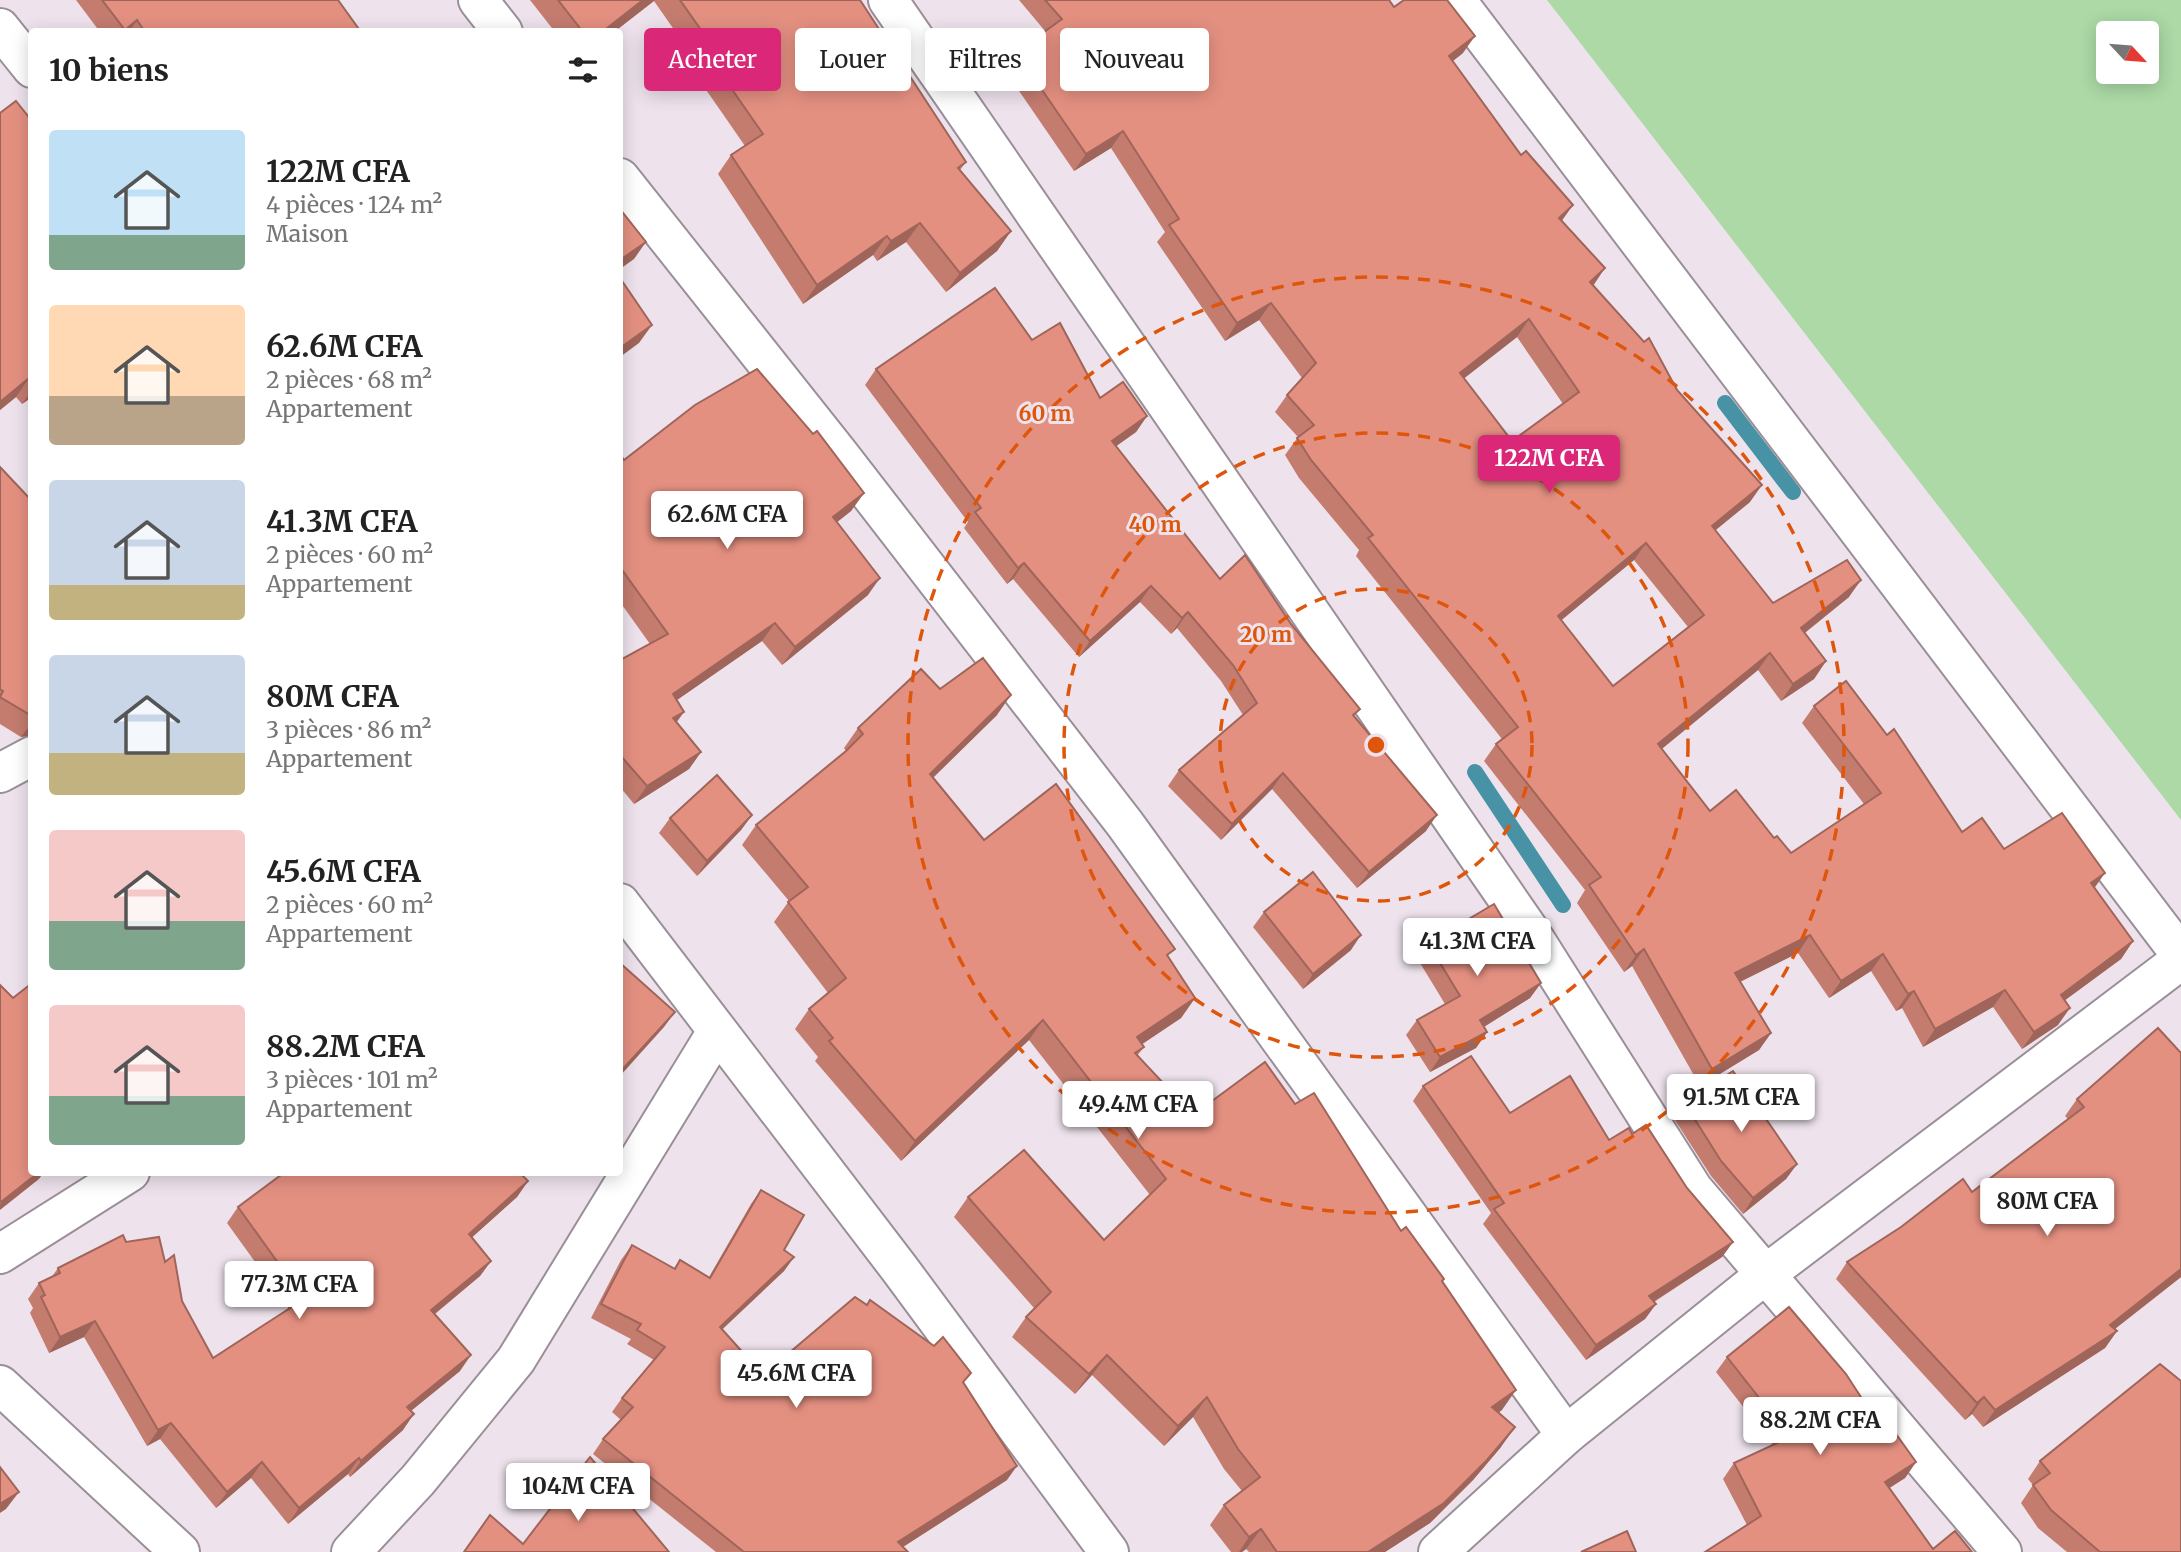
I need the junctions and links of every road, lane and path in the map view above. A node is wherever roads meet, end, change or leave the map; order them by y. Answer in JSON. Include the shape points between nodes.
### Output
{"nodes":[{"id":1,"x":478,"y":0,"type":"edge"},
{"id":2,"x":888,"y":0,"type":"edge"},
{"id":3,"x":1456,"y":0,"type":"edge"},
{"id":4,"x":500,"y":28,"type":"edge"},
{"id":5,"x":623,"y":182,"type":"edge"},
{"id":6,"x":28,"y":758,"type":"edge"},
{"id":7,"x":0,"y":772,"type":"edge"},
{"id":8,"x":623,"y":907,"type":"edge"},
{"id":9,"x":2181,"y":958,"type":"edge"},
{"id":10,"x":716,"y":1033,"type":"junction"},
{"id":11,"x":124,"y":1176,"type":"edge"},
{"id":12,"x":0,"y":1254,"type":"edge"},
{"id":13,"x":1766,"y":1273,"type":"junction"},
{"id":14,"x":0,"y":1385,"type":"edge"},
{"id":15,"x":1566,"y":1435,"type":"junction"},
{"id":16,"x":180,"y":1552,"type":"edge"},
{"id":17,"x":351,"y":1552,"type":"edge"},
{"id":18,"x":1108,"y":1552,"type":"edge"},
{"id":19,"x":1438,"y":1552,"type":"edge"},
{"id":20,"x":2002,"y":1552,"type":"edge"}],
"edges":[{"from":1,"to":4,"type":"street"},
{"from":2,"to":13,"type":"street","via":[[1527,927],[1693,1189]]},
{"from":3,"to":9,"type":"street"},
{"from":5,"to":15,"type":"street","via":[[1125,824]]},
{"from":6,"to":7,"type":"street"},
{"from":8,"to":10,"type":"street"},
{"from":9,"to":13,"type":"street"},
{"from":10,"to":17,"type":"street","via":[[516,1360],[418,1480]]},
{"from":10,"to":18,"type":"street","via":[[899,1268]]},
{"from":11,"to":12,"type":"street"},
{"from":13,"to":15,"type":"street"},
{"from":13,"to":20,"type":"street"},
{"from":14,"to":16,"type":"street"},
{"from":15,"to":19,"type":"street"}]}
